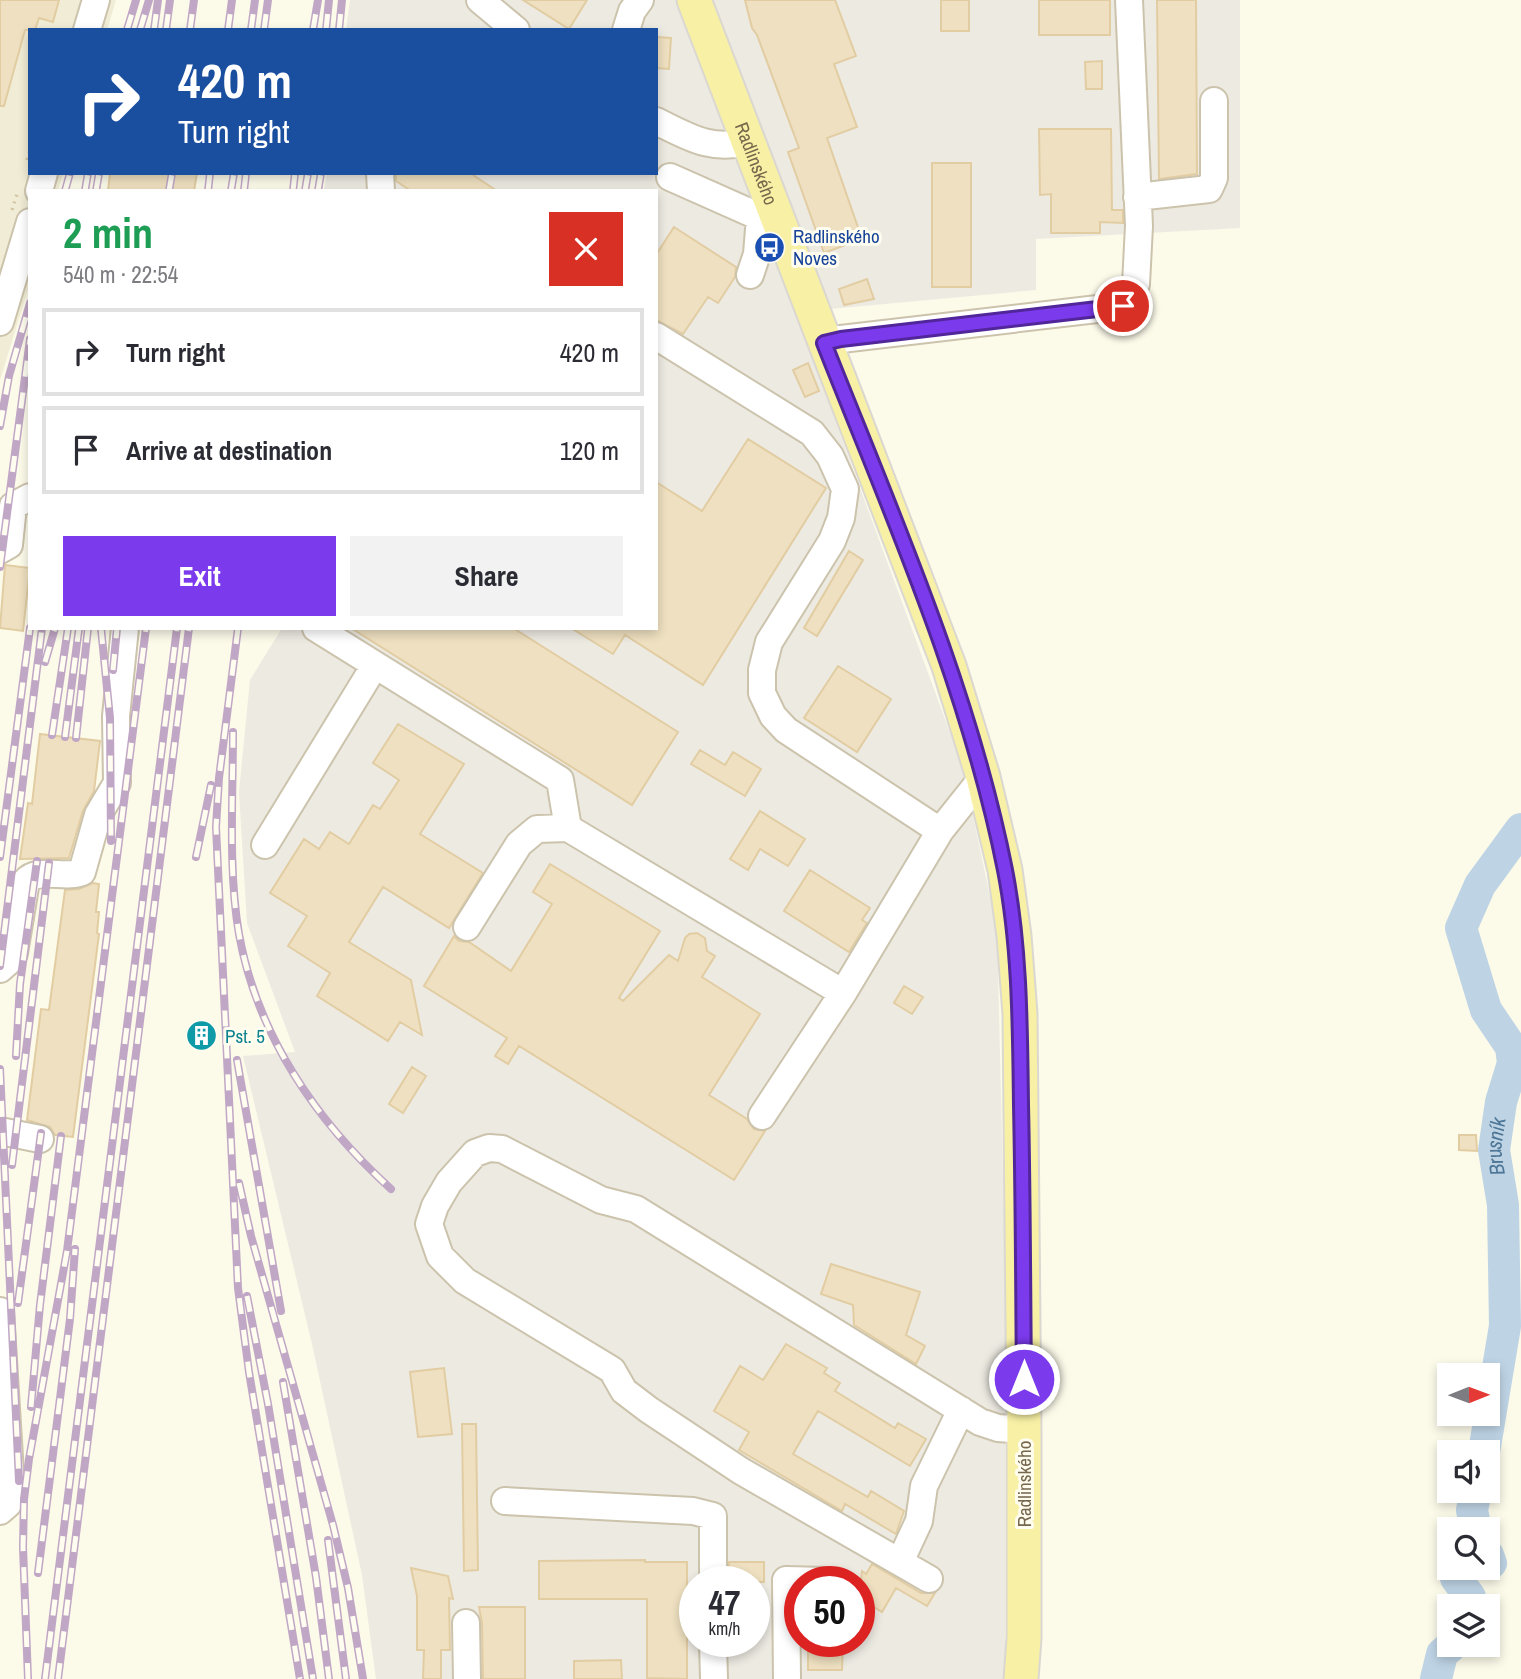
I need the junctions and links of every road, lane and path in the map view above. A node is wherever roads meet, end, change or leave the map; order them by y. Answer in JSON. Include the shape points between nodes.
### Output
{"nodes":[{"id":1,"x":96,"y":0,"type":"edge"},
{"id":2,"x":480,"y":0,"type":"edge"},
{"id":3,"x":694,"y":0,"type":"edge"},
{"id":4,"x":1129,"y":0,"type":"edge"},
{"id":5,"x":88,"y":28,"type":"edge"},
{"id":6,"x":514,"y":28,"type":"edge"},
{"id":7,"x":1214,"y":101,"type":"dead end"},
{"id":8,"x":658,"y":122,"type":"edge"},
{"id":9,"x":747,"y":142,"type":"junction"},
{"id":10,"x":670,"y":177,"type":"dead end"},
{"id":11,"x":28,"y":193,"type":"edge"},
{"id":12,"x":1137,"y":197,"type":"junction"},
{"id":13,"x":767,"y":215,"type":"junction"},
{"id":14,"x":20,"y":218,"type":"edge"},
{"id":15,"x":750,"y":275,"type":"dead end"},
{"id":16,"x":0,"y":322,"type":"edge"},
{"id":17,"x":658,"y":338,"type":"edge"},
{"id":18,"x":824,"y":343,"type":"junction"},
{"id":19,"x":28,"y":497,"type":"edge"},
{"id":20,"x":0,"y":550,"type":"edge"},
{"id":21,"x":125,"y":630,"type":"edge"},
{"id":22,"x":319,"y":630,"type":"edge"},
{"id":23,"x":375,"y":665,"type":"junction"},
{"id":24,"x":983,"y":777,"type":"junction"},
{"id":25,"x":568,"y":828,"type":"junction"},
{"id":26,"x":940,"y":831,"type":"junction"},
{"id":27,"x":265,"y":845,"type":"dead end"},
{"id":28,"x":467,"y":927,"type":"dead end"},
{"id":29,"x":0,"y":968,"type":"edge"},
{"id":30,"x":843,"y":993,"type":"junction"},
{"id":31,"x":762,"y":1116,"type":"dead end"},
{"id":32,"x":0,"y":1131,"type":"edge"},
{"id":33,"x":40,"y":1139,"type":"dead end"},
{"id":34,"x":0,"y":1311,"type":"edge"},
{"id":35,"x":961,"y":1410,"type":"junction"},
{"id":36,"x":1024,"y":1430,"type":"junction"},
{"id":37,"x":505,"y":1501,"type":"dead end"},
{"id":38,"x":0,"y":1511,"type":"edge"},
{"id":39,"x":900,"y":1562,"type":"junction"},
{"id":40,"x":713,"y":1566,"type":"edge"},
{"id":41,"x":929,"y":1579,"type":"dead end"},
{"id":42,"x":466,"y":1623,"type":"dead end"},
{"id":43,"x":714,"y":1657,"type":"edge"},
{"id":44,"x":787,"y":1657,"type":"edge"},
{"id":45,"x":467,"y":1679,"type":"edge"},
{"id":46,"x":715,"y":1679,"type":"edge"},
{"id":47,"x":787,"y":1679,"type":"edge"},
{"id":48,"x":1021,"y":1679,"type":"edge"}],
"edges":[{"from":1,"to":5,"type":"street"},
{"from":2,"to":6,"type":"street"},
{"from":3,"to":9,"type":"main road","name":"Radlinského"},
{"from":4,"to":12,"type":"street"},
{"from":7,"to":12,"type":"street","via":[[1214,178],[1209,189]]},
{"from":8,"to":9,"type":"street","via":[[707,144],[722,147]]},
{"from":9,"to":13,"type":"main road","name":"Radlinského"},
{"from":10,"to":13,"type":"street"},
{"from":11,"to":14,"type":"path"},
{"from":12,"to":18,"type":"street","via":[[1136,284],[1123,306]]},
{"from":13,"to":15,"type":"street"},
{"from":13,"to":18,"type":"main road","name":"Radlinského"},
{"from":14,"to":16,"type":"street"},
{"from":17,"to":26,"type":"street","via":[[812,433],[830,456],[845,489],[841,519],[769,642],[762,693],[786,730]]},
{"from":18,"to":24,"type":"main road","name":"Radlinského","via":[[925,601]]},
{"from":19,"to":20,"type":"street","via":[[13,506],[9,545]]},
{"from":21,"to":29,"type":"street","via":[[116,716],[117,783],[98,815],[82,872],[34,875],[26,881],[14,953]]},
{"from":22,"to":23,"type":"street"},
{"from":23,"to":25,"type":"street","via":[[560,780]]},
{"from":23,"to":27,"type":"street"},
{"from":24,"to":26,"type":"street"},
{"from":24,"to":36,"type":"main road","name":"Radlinského","via":[[1010,900],[1020,1014]]},
{"from":25,"to":28,"type":"street","via":[[537,829],[519,844]]},
{"from":25,"to":30,"type":"street"},
{"from":26,"to":30,"type":"street"},
{"from":30,"to":31,"type":"street"},
{"from":32,"to":33,"type":"street"},
{"from":34,"to":38,"type":"street","via":[[11,1490],[8,1504]]},
{"from":35,"to":36,"type":"street","via":[[989,1425]]},
{"from":35,"to":39,"type":"street","via":[[924,1486],[919,1521]]},
{"from":35,"to":39,"type":"street","via":[[636,1209],[601,1200],[502,1149],[475,1153],[435,1206],[429,1224],[433,1239],[440,1256],[465,1281],[612,1370],[624,1391],[741,1471]]},
{"from":36,"to":48,"type":"main road","name":"Radlinského"},
{"from":37,"to":40,"type":"street","via":[[693,1511],[713,1516]]},
{"from":39,"to":41,"type":"street"},
{"from":42,"to":45,"type":"street"},
{"from":43,"to":46,"type":"street"},
{"from":44,"to":47,"type":"street"}]}
